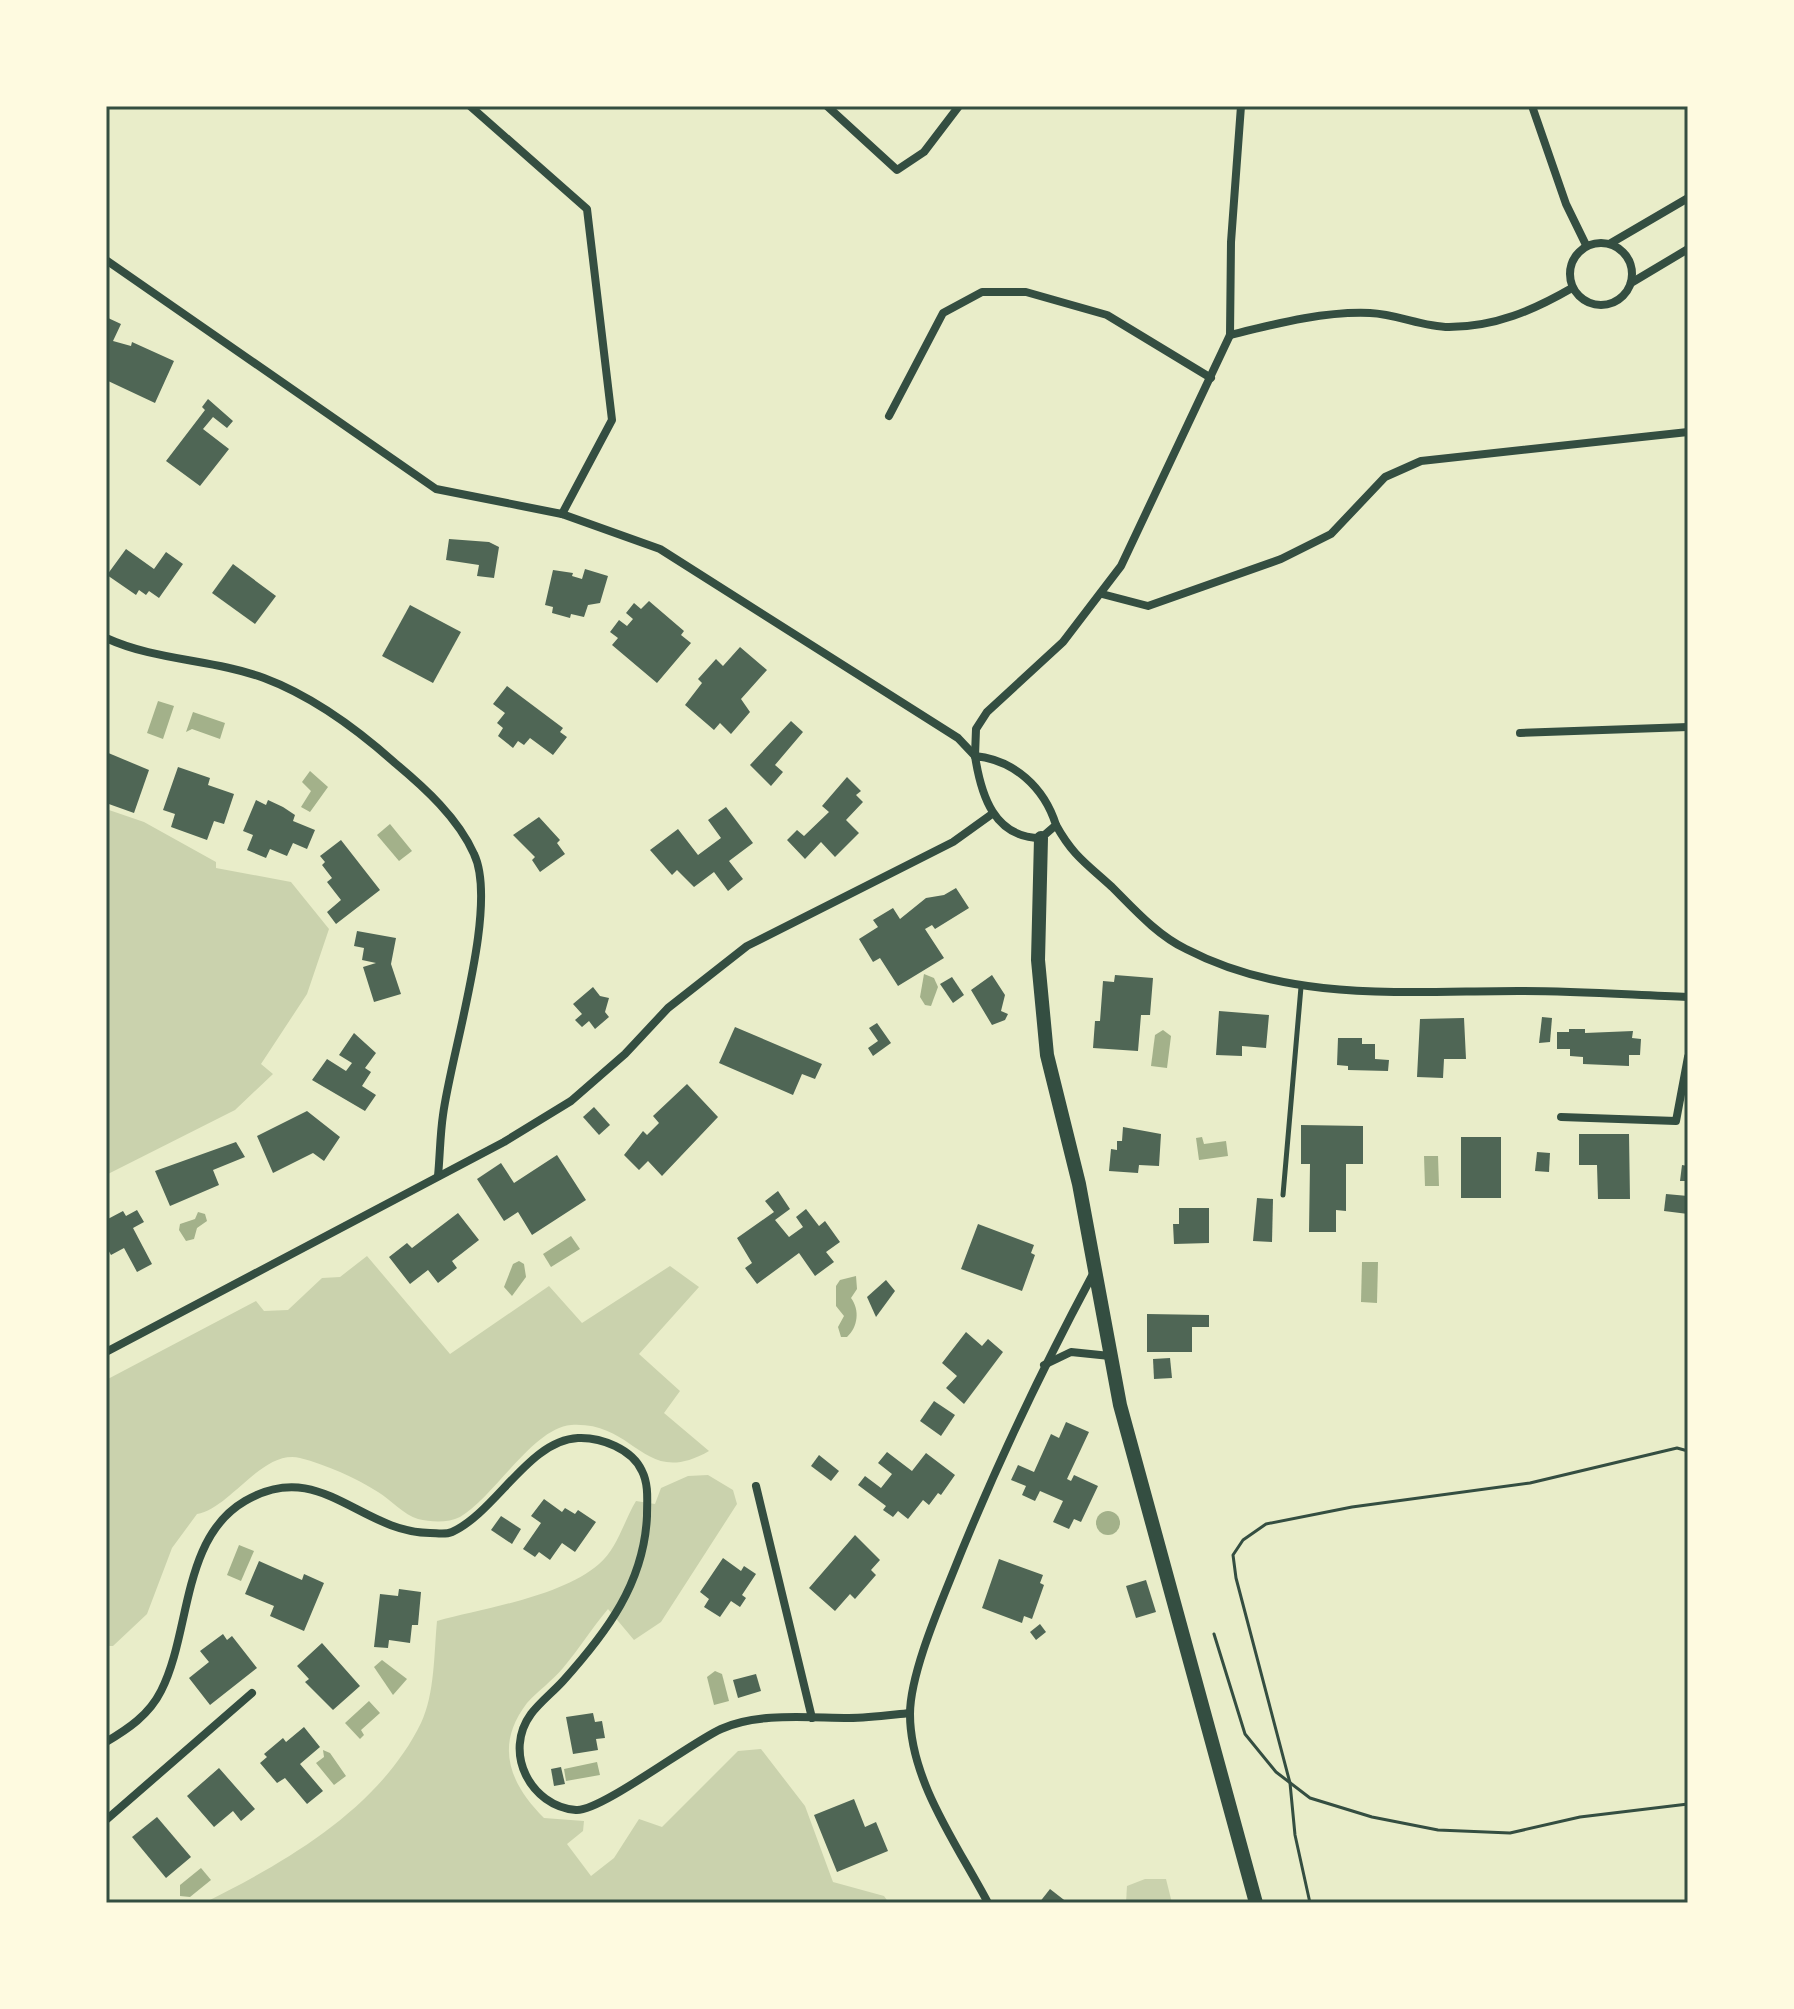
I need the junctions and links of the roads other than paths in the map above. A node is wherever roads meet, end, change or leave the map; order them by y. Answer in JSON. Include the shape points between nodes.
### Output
{"nodes":[{"id":1,"x":470,"y":106,"type":"edge"},
{"id":2,"x":827,"y":106,"type":"edge"},
{"id":3,"x":959,"y":106,"type":"edge"},
{"id":4,"x":1241,"y":106,"type":"edge"},
{"id":5,"x":1532,"y":106,"type":"edge"},
{"id":6,"x":1688,"y":198,"type":"edge"},
{"id":7,"x":1611,"y":243,"type":"junction"},
{"id":8,"x":1586,"y":245,"type":"junction"},
{"id":9,"x":1688,"y":249,"type":"edge"},
{"id":10,"x":106,"y":260,"type":"edge"},
{"id":11,"x":1631,"y":283,"type":"junction"},
{"id":12,"x":1572,"y":288,"type":"junction"},
{"id":13,"x":1230,"y":335,"type":"junction"},
{"id":14,"x":1211,"y":378,"type":"junction"},
{"id":15,"x":889,"y":416,"type":"dead end"},
{"id":16,"x":1688,"y":432,"type":"edge"},
{"id":17,"x":562,"y":514,"type":"junction"},
{"id":18,"x":1102,"y":594,"type":"junction"},
{"id":19,"x":106,"y":638,"type":"edge"},
{"id":20,"x":1688,"y":727,"type":"edge"},
{"id":21,"x":1520,"y":733,"type":"dead end"},
{"id":22,"x":975,"y":756,"type":"junction"},
{"id":23,"x":992,"y":814,"type":"junction"},
{"id":24,"x":1056,"y":825,"type":"junction"},
{"id":25,"x":1041,"y":838,"type":"junction"},
{"id":26,"x":1301,"y":987,"type":"junction"},
{"id":27,"x":1688,"y":997,"type":"edge"},
{"id":28,"x":1688,"y":1057,"type":"edge"},
{"id":29,"x":1561,"y":1117,"type":"dead end"},
{"id":30,"x":438,"y":1176,"type":"junction"},
{"id":31,"x":1283,"y":1195,"type":"dead end"},
{"id":32,"x":1093,"y":1274,"type":"junction"},
{"id":33,"x":106,"y":1352,"type":"edge"},
{"id":34,"x":1110,"y":1356,"type":"junction"},
{"id":35,"x":1044,"y":1365,"type":"junction"},
{"id":36,"x":756,"y":1486,"type":"dead end"},
{"id":37,"x":252,"y":1693,"type":"dead end"},
{"id":38,"x":910,"y":1713,"type":"junction"},
{"id":39,"x":812,"y":1718,"type":"junction"},
{"id":40,"x":106,"y":1742,"type":"edge"},
{"id":41,"x":106,"y":1820,"type":"edge"},
{"id":42,"x":988,"y":1903,"type":"edge"},
{"id":43,"x":1256,"y":1903,"type":"edge"}],
"edges":[{"from":1,"to":17,"type":"street","via":[[587,209],[612,420]]},
{"from":2,"to":3,"type":"street","via":[[897,170],[924,152]]},
{"from":4,"to":13,"type":"street"},
{"from":5,"to":8,"type":"street"},
{"from":6,"to":7,"type":"street"},
{"from":7,"to":8,"type":"street"},
{"from":7,"to":11,"type":"street","via":[[1629,259]]},
{"from":8,"to":12,"type":"street","via":[[1570,264]]},
{"from":9,"to":11,"type":"street"},
{"from":10,"to":17,"type":"street","via":[[436,489]]},
{"from":11,"to":12,"type":"street","via":[[1615,302],[1591,304]]},
{"from":12,"to":13,"type":"street","via":[[1507,320],[1448,327],[1358,314],[1320,316]]},
{"from":13,"to":14,"type":"street"},
{"from":14,"to":15,"type":"street","via":[[1107,315],[1026,292],[982,292],[943,313]]},
{"from":14,"to":18,"type":"street","via":[[1121,566]]},
{"from":16,"to":18,"type":"street","via":[[1421,461],[1385,477],[1331,534],[1281,559],[1148,606]]},
{"from":17,"to":22,"type":"street","via":[[660,549],[958,738]]},
{"from":18,"to":22,"type":"street","via":[[1063,642],[987,712],[976,729]]},
{"from":19,"to":30,"type":"street","via":[[134,651],[265,678],[331,713],[418,782],[460,829],[475,854],[483,895],[443,1115]]},
{"from":20,"to":21,"type":"street"},
{"from":22,"to":23,"type":"street","via":[[983,800]]},
{"from":22,"to":24,"type":"street","via":[[998,759],[1015,769],[1049,804]]},
{"from":23,"to":25,"type":"street","via":[[1019,834]]},
{"from":23,"to":30,"type":"street","via":[[953,842],[747,946],[668,1008],[571,1101]]},
{"from":24,"to":25,"type":"street"},
{"from":24,"to":26,"type":"street","via":[[1070,851],[1184,949]]},
{"from":25,"to":32,"type":"main road","via":[[1040,1005]]},
{"from":26,"to":27,"type":"street","via":[[1352,993],[1528,991]]},
{"from":26,"to":31,"type":"lane"},
{"from":28,"to":29,"type":"street","via":[[1676,1121]]},
{"from":30,"to":33,"type":"street"},
{"from":32,"to":34,"type":"main road"},
{"from":32,"to":35,"type":"street"},
{"from":34,"to":35,"type":"street","via":[[1071,1352]]},
{"from":34,"to":43,"type":"main road"},
{"from":35,"to":38,"type":"street","via":[[938,1609]]},
{"from":36,"to":39,"type":"street"},
{"from":37,"to":41,"type":"street"},
{"from":38,"to":39,"type":"street"},
{"from":38,"to":42,"type":"street","via":[[916,1754],[931,1795]]},
{"from":39,"to":40,"type":"street","via":[[726,1726],[581,1811],[561,1807],[536,1790],[520,1761],[518,1742],[530,1715],[608,1627],[633,1586],[646,1541],[644,1473],[607,1441],[582,1437],[562,1439],[545,1449],[472,1519],[449,1534],[404,1533],[298,1485],[269,1489],[242,1503],[215,1527],[198,1562],[161,1691],[131,1729]]}]}
